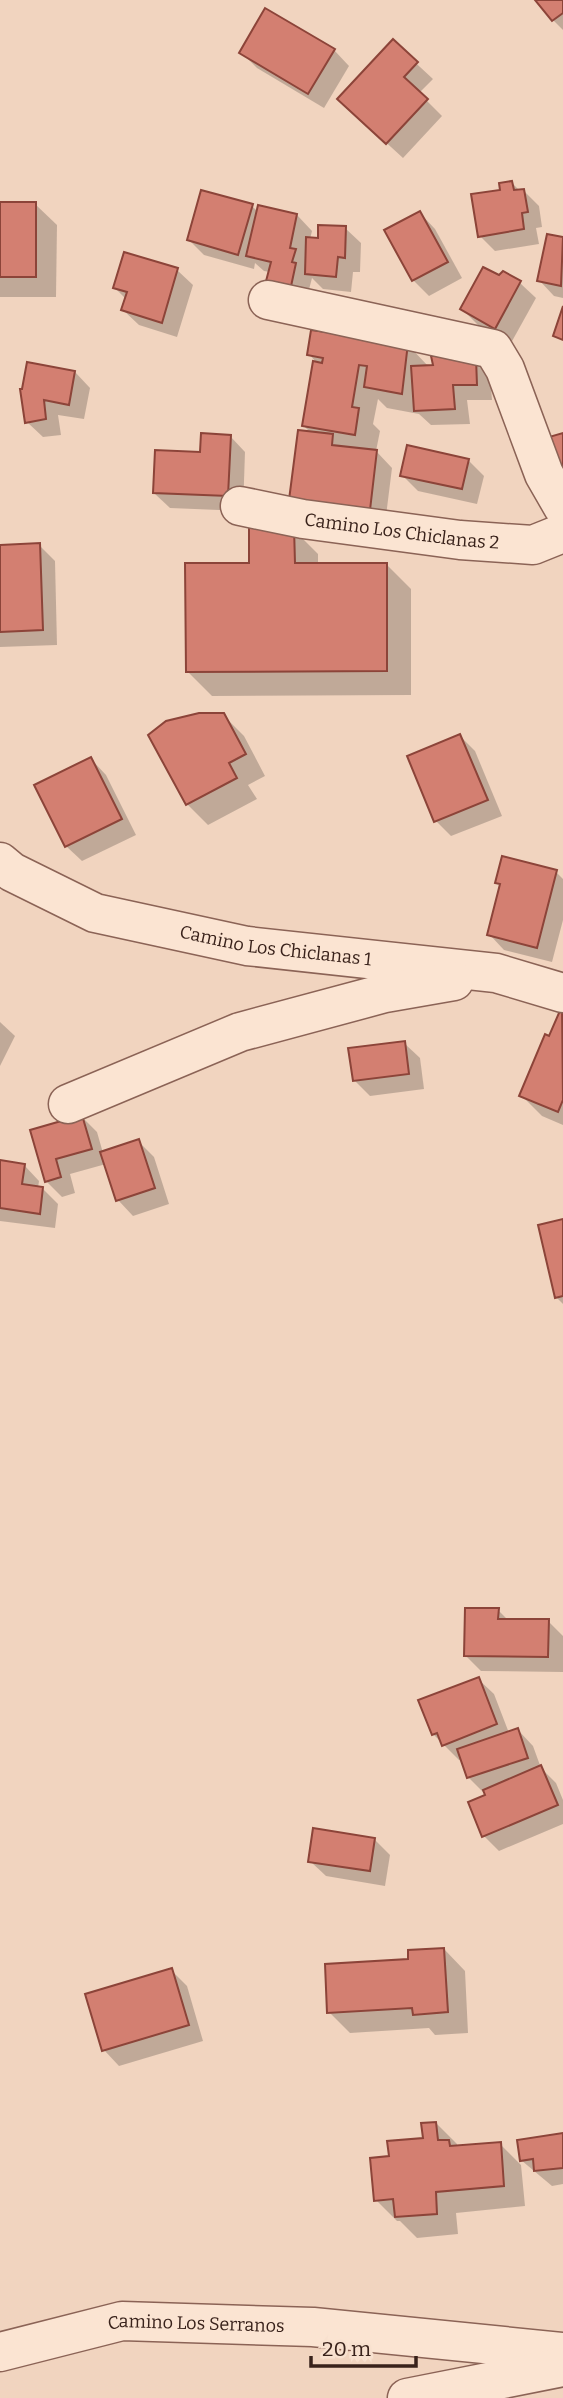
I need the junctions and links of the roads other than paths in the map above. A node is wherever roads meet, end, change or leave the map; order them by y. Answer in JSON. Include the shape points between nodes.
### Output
{"nodes":[{"id":1,"x":268,"y":300,"type":"dead end"},
{"id":2,"x":240,"y":506,"type":"dead end"},
{"id":3,"x":563,"y":507,"type":"edge"},
{"id":4,"x":563,"y":533,"type":"edge"},
{"id":5,"x":0,"y":862,"type":"edge"},
{"id":6,"x":496,"y":973,"type":"junction"},
{"id":7,"x":563,"y":993,"type":"edge"},
{"id":8,"x":68,"y":1104,"type":"dead end"},
{"id":9,"x":0,"y":2352,"type":"edge"},
{"id":10,"x":563,"y":2352,"type":"edge"},
{"id":11,"x":563,"y":2367,"type":"edge"},
{"id":12,"x":407,"y":2398,"type":"edge"}],
"edges":[{"from":1,"to":3,"type":"street","via":[[493,349],[505,369],[544,474]]},
{"from":2,"to":4,"type":"street","name":"Camino Los Chiclanas 2","via":[[460,540],[533,545]]},
{"from":5,"to":6,"type":"street","name":"Camino Los Chiclanas 1","via":[[95,913],[247,946]]},
{"from":6,"to":7,"type":"street","name":"Camino Los Chiclanas 1"},
{"from":6,"to":8,"type":"street","via":[[385,993],[240,1032]]},
{"from":9,"to":10,"type":"street","name":"Camino Los Serranos","via":[[122,2321],[313,2327]]},
{"from":11,"to":12,"type":"street"}]}
